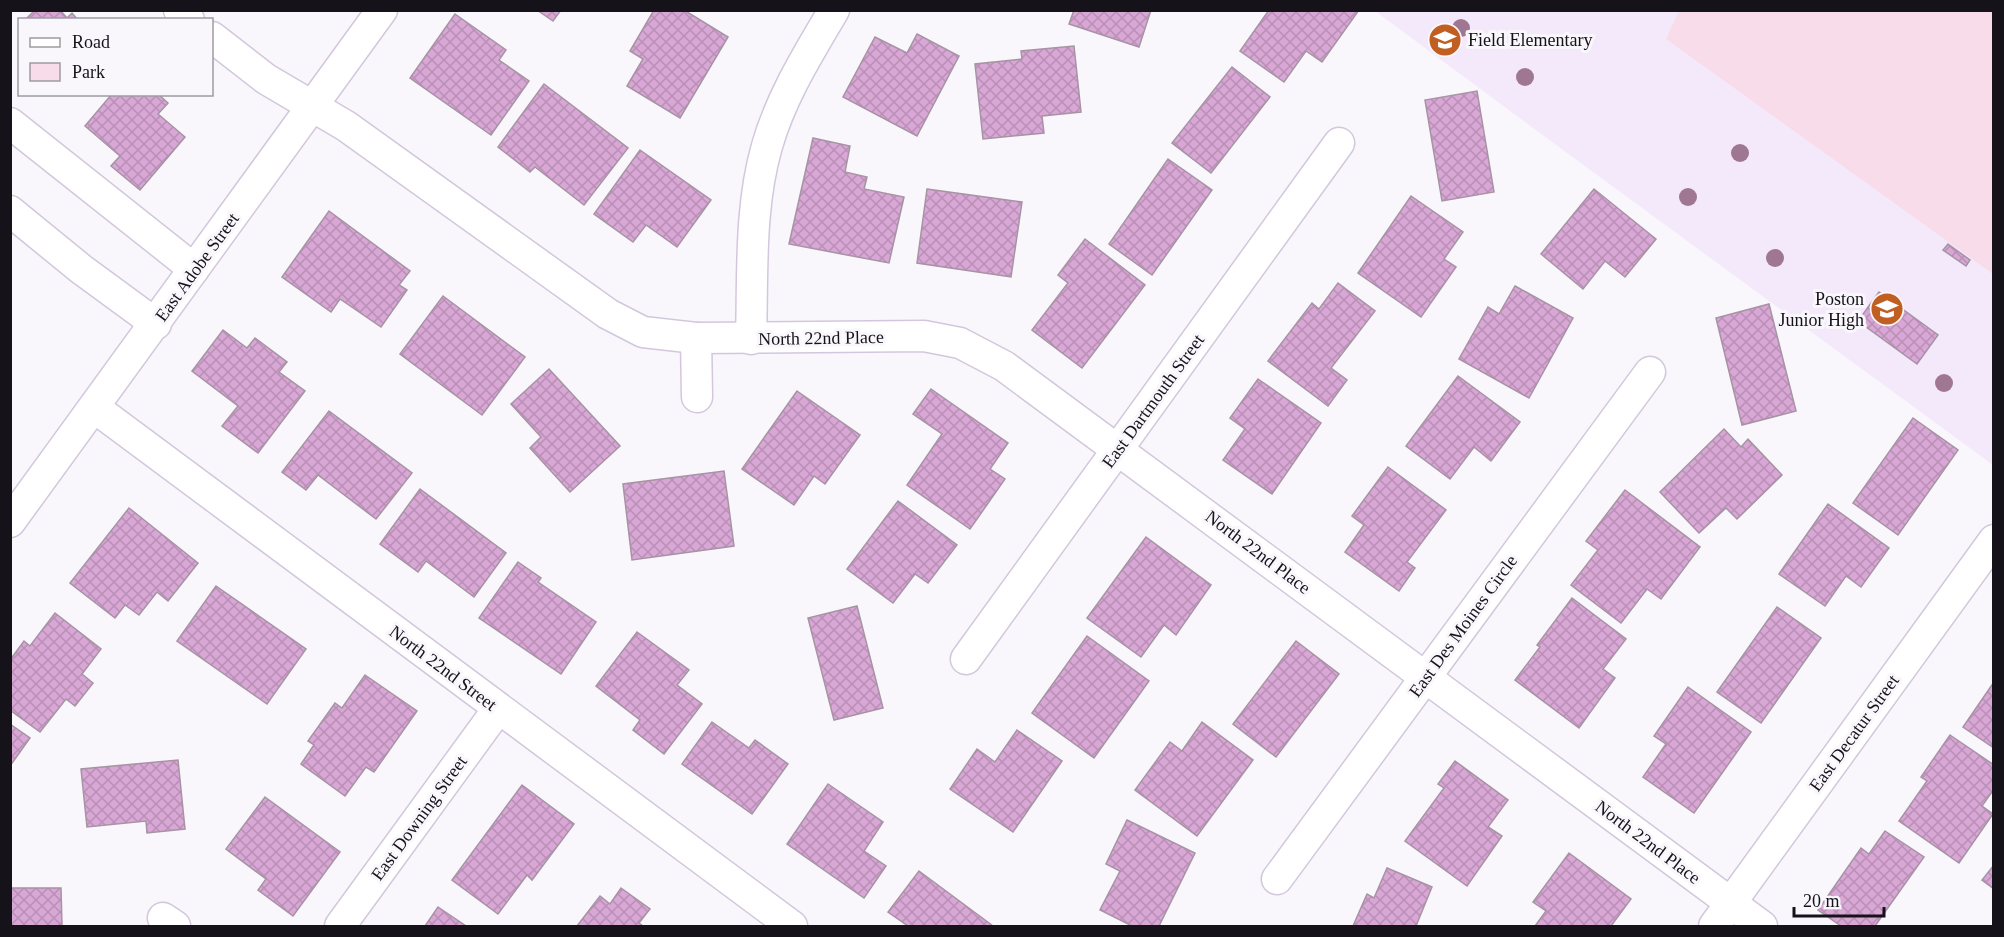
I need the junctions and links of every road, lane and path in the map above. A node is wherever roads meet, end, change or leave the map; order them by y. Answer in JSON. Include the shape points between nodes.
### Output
{"nodes":[{"id":1,"x":382,"y":10,"type":"edge"},
{"id":2,"x":834,"y":10,"type":"edge"},
{"id":3,"x":213,"y":39,"type":"edge"},
{"id":4,"x":312,"y":106,"type":"junction"},
{"id":5,"x":10,"y":123,"type":"edge"},
{"id":6,"x":1339,"y":143,"type":"dead end"},
{"id":7,"x":10,"y":212,"type":"edge"},
{"id":8,"x":194,"y":269,"type":"junction"},
{"id":9,"x":156,"y":324,"type":"junction"},
{"id":10,"x":696,"y":338,"type":"junction"},
{"id":11,"x":751,"y":339,"type":"junction"},
{"id":12,"x":1650,"y":372,"type":"dead end"},
{"id":13,"x":697,"y":397,"type":"dead end"},
{"id":14,"x":95,"y":408,"type":"junction"},
{"id":15,"x":1118,"y":449,"type":"junction"},
{"id":16,"x":10,"y":522,"type":"edge"},
{"id":17,"x":1994,"y":540,"type":"edge"},
{"id":18,"x":966,"y":658,"type":"dead end"},
{"id":19,"x":1426,"y":677,"type":"junction"},
{"id":20,"x":498,"y":709,"type":"junction"},
{"id":21,"x":1276,"y":879,"type":"dead end"},
{"id":22,"x":1722,"y":915,"type":"edge"},
{"id":23,"x":340,"y":927,"type":"edge"},
{"id":24,"x":792,"y":927,"type":"edge"},
{"id":25,"x":1762,"y":927,"type":"edge"}],
"edges":[{"from":1,"to":4,"type":"street","name":"East Adobe Street"},
{"from":2,"to":11,"type":"street","via":[[791,83],[766,147],[754,213]]},
{"from":3,"to":4,"type":"street","name":"North 22nd Place","via":[[266,79]]},
{"from":4,"to":8,"type":"street","name":"East Adobe Street"},
{"from":4,"to":10,"type":"street","name":"North 22nd Place","via":[[346,126],[608,314],[643,332]]},
{"from":5,"to":8,"type":"street"},
{"from":6,"to":15,"type":"street","name":"East Dartmouth Street"},
{"from":7,"to":9,"type":"street"},
{"from":8,"to":9,"type":"street","name":"East Adobe Street"},
{"from":9,"to":14,"type":"street","name":"East Adobe Street"},
{"from":10,"to":11,"type":"street","name":"North 22nd Place"},
{"from":10,"to":13,"type":"street"},
{"from":11,"to":15,"type":"street","name":"North 22nd Place","via":[[924,336],[960,343],[1004,366]]},
{"from":12,"to":19,"type":"street","name":"East Des Moines Circle"},
{"from":14,"to":16,"type":"street","name":"East Adobe Street"},
{"from":14,"to":20,"type":"street","name":"North 22nd Street"},
{"from":15,"to":18,"type":"street","name":"East Dartmouth Street"},
{"from":15,"to":19,"type":"street","name":"North 22nd Place"},
{"from":17,"to":22,"type":"street","name":"East Decatur Street"},
{"from":19,"to":21,"type":"street","name":"East Des Moines Circle"},
{"from":19,"to":22,"type":"street","name":"North 22nd Place"},
{"from":20,"to":23,"type":"street","name":"East Downing Street"},
{"from":20,"to":24,"type":"street","name":"North 22nd Street"},
{"from":22,"to":25,"type":"street","name":"North 22nd Place"}]}
